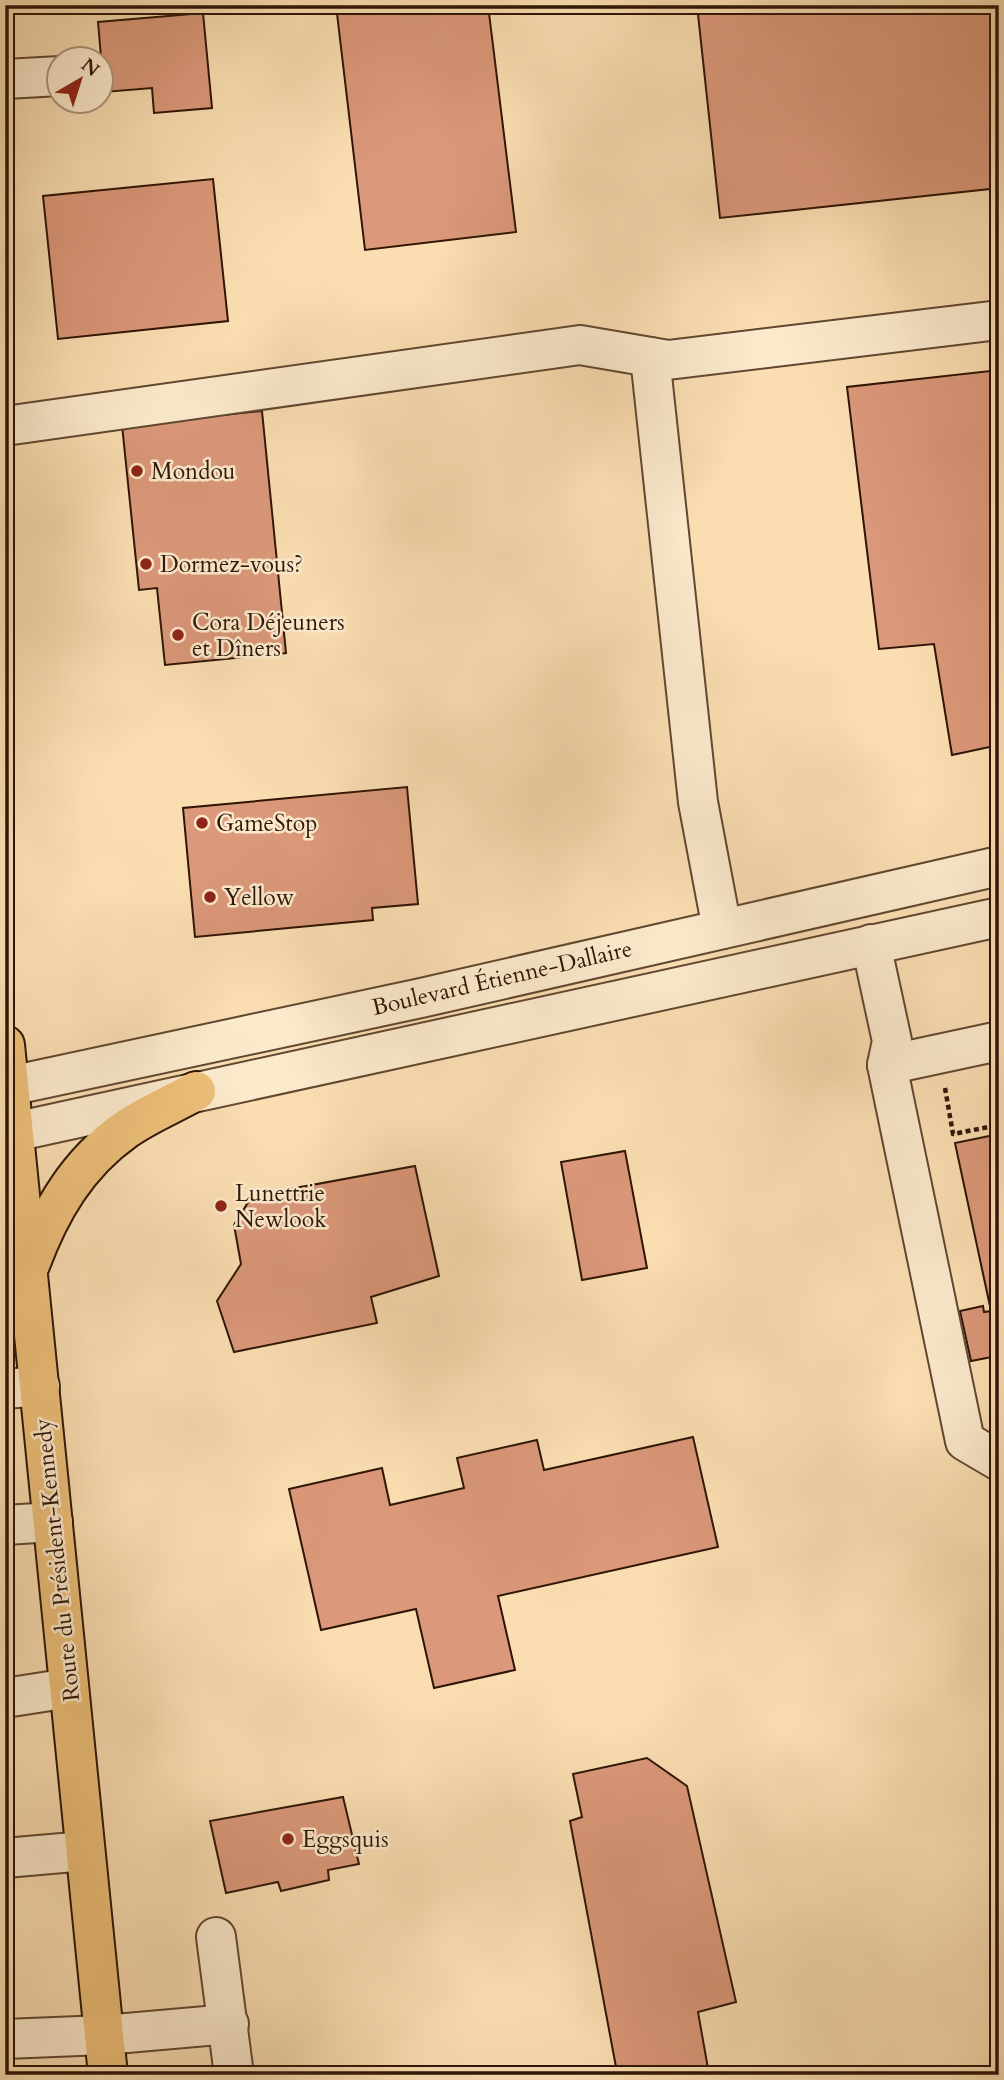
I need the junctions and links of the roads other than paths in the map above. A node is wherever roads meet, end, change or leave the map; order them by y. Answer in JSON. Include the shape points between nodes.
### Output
{"nodes":[{"id":1,"x":46,"y":77,"type":"edge"},
{"id":2,"x":5,"y":79,"type":"edge"},
{"id":3,"x":999,"y":320,"type":"edge"},
{"id":4,"x":650,"y":357,"type":"junction"},
{"id":5,"x":5,"y":426,"type":"edge"},
{"id":6,"x":999,"y":866,"type":"edge"},
{"id":7,"x":999,"y":917,"type":"edge"},
{"id":8,"x":722,"y":929,"type":"junction"},
{"id":9,"x":860,"y":947,"type":"junction"},
{"id":10,"x":999,"y":1041,"type":"edge"},
{"id":11,"x":5,"y":1045,"type":"edge"},
{"id":12,"x":887,"y":1065,"type":"junction"},
{"id":13,"x":7,"y":1086,"type":"edge"},
{"id":14,"x":196,"y":1091,"type":"junction"},
{"id":15,"x":10,"y":1133,"type":"edge"},
{"id":16,"x":28,"y":1270,"type":"junction"},
{"id":17,"x":22,"y":1387,"type":"edge"},
{"id":18,"x":999,"y":1461,"type":"edge"},
{"id":19,"x":53,"y":1522,"type":"junction"},
{"id":20,"x":5,"y":1525,"type":"edge"},
{"id":21,"x":69,"y":1688,"type":"junction"},
{"id":22,"x":5,"y":1698,"type":"edge"},
{"id":23,"x":85,"y":1851,"type":"junction"},
{"id":24,"x":5,"y":1858,"type":"edge"},
{"id":25,"x":216,"y":1937,"type":"dead end"},
{"id":26,"x":229,"y":2024,"type":"junction"},
{"id":27,"x":104,"y":2035,"type":"junction"},
{"id":28,"x":5,"y":2039,"type":"edge"},
{"id":29,"x":108,"y":2075,"type":"edge"},
{"id":30,"x":234,"y":2075,"type":"edge"}],
"edges":[{"from":1,"to":2,"type":"street"},
{"from":3,"to":4,"type":"street","via":[[668,360]]},
{"from":4,"to":5,"type":"street","via":[[580,345]]},
{"from":4,"to":8,"type":"street","via":[[698,802]]},
{"from":6,"to":8,"type":"street","name":"Boulevard Étienne-Dallaire"},
{"from":7,"to":9,"type":"street","name":"Boulevard Étienne-Dallaire"},
{"from":8,"to":13,"type":"street","name":"Boulevard Étienne-Dallaire"},
{"from":9,"to":12,"type":"street","via":[[871,1047]]},
{"from":9,"to":14,"type":"street","name":"Boulevard Étienne-Dallaire"},
{"from":10,"to":12,"type":"street"},
{"from":11,"to":13,"type":"main road","name":"Route du Président-Kennedy"},
{"from":12,"to":18,"type":"street","via":[[965,1441]]},
{"from":13,"to":15,"type":"main road","name":"Route du Président-Kennedy"},
{"from":14,"to":15,"type":"street","name":"Boulevard Étienne-Dallaire"},
{"from":14,"to":16,"type":"main road","via":[[125,1129],[80,1170],[44,1227]]},
{"from":15,"to":16,"type":"main road","name":"Route du Président-Kennedy"},
{"from":16,"to":17,"type":"main road","name":"Route du Président-Kennedy"},
{"from":17,"to":19,"type":"main road","name":"Route du Président-Kennedy"},
{"from":19,"to":20,"type":"street"},
{"from":19,"to":21,"type":"main road","name":"Route du Président-Kennedy"},
{"from":21,"to":22,"type":"street"},
{"from":21,"to":23,"type":"main road","name":"Route du Président-Kennedy"},
{"from":23,"to":24,"type":"street"},
{"from":23,"to":27,"type":"main road","name":"Route du Président-Kennedy"},
{"from":25,"to":26,"type":"street"},
{"from":26,"to":27,"type":"street"},
{"from":26,"to":30,"type":"street"},
{"from":27,"to":28,"type":"street"},
{"from":27,"to":29,"type":"main road","name":"Route du Président-Kennedy"}]}
